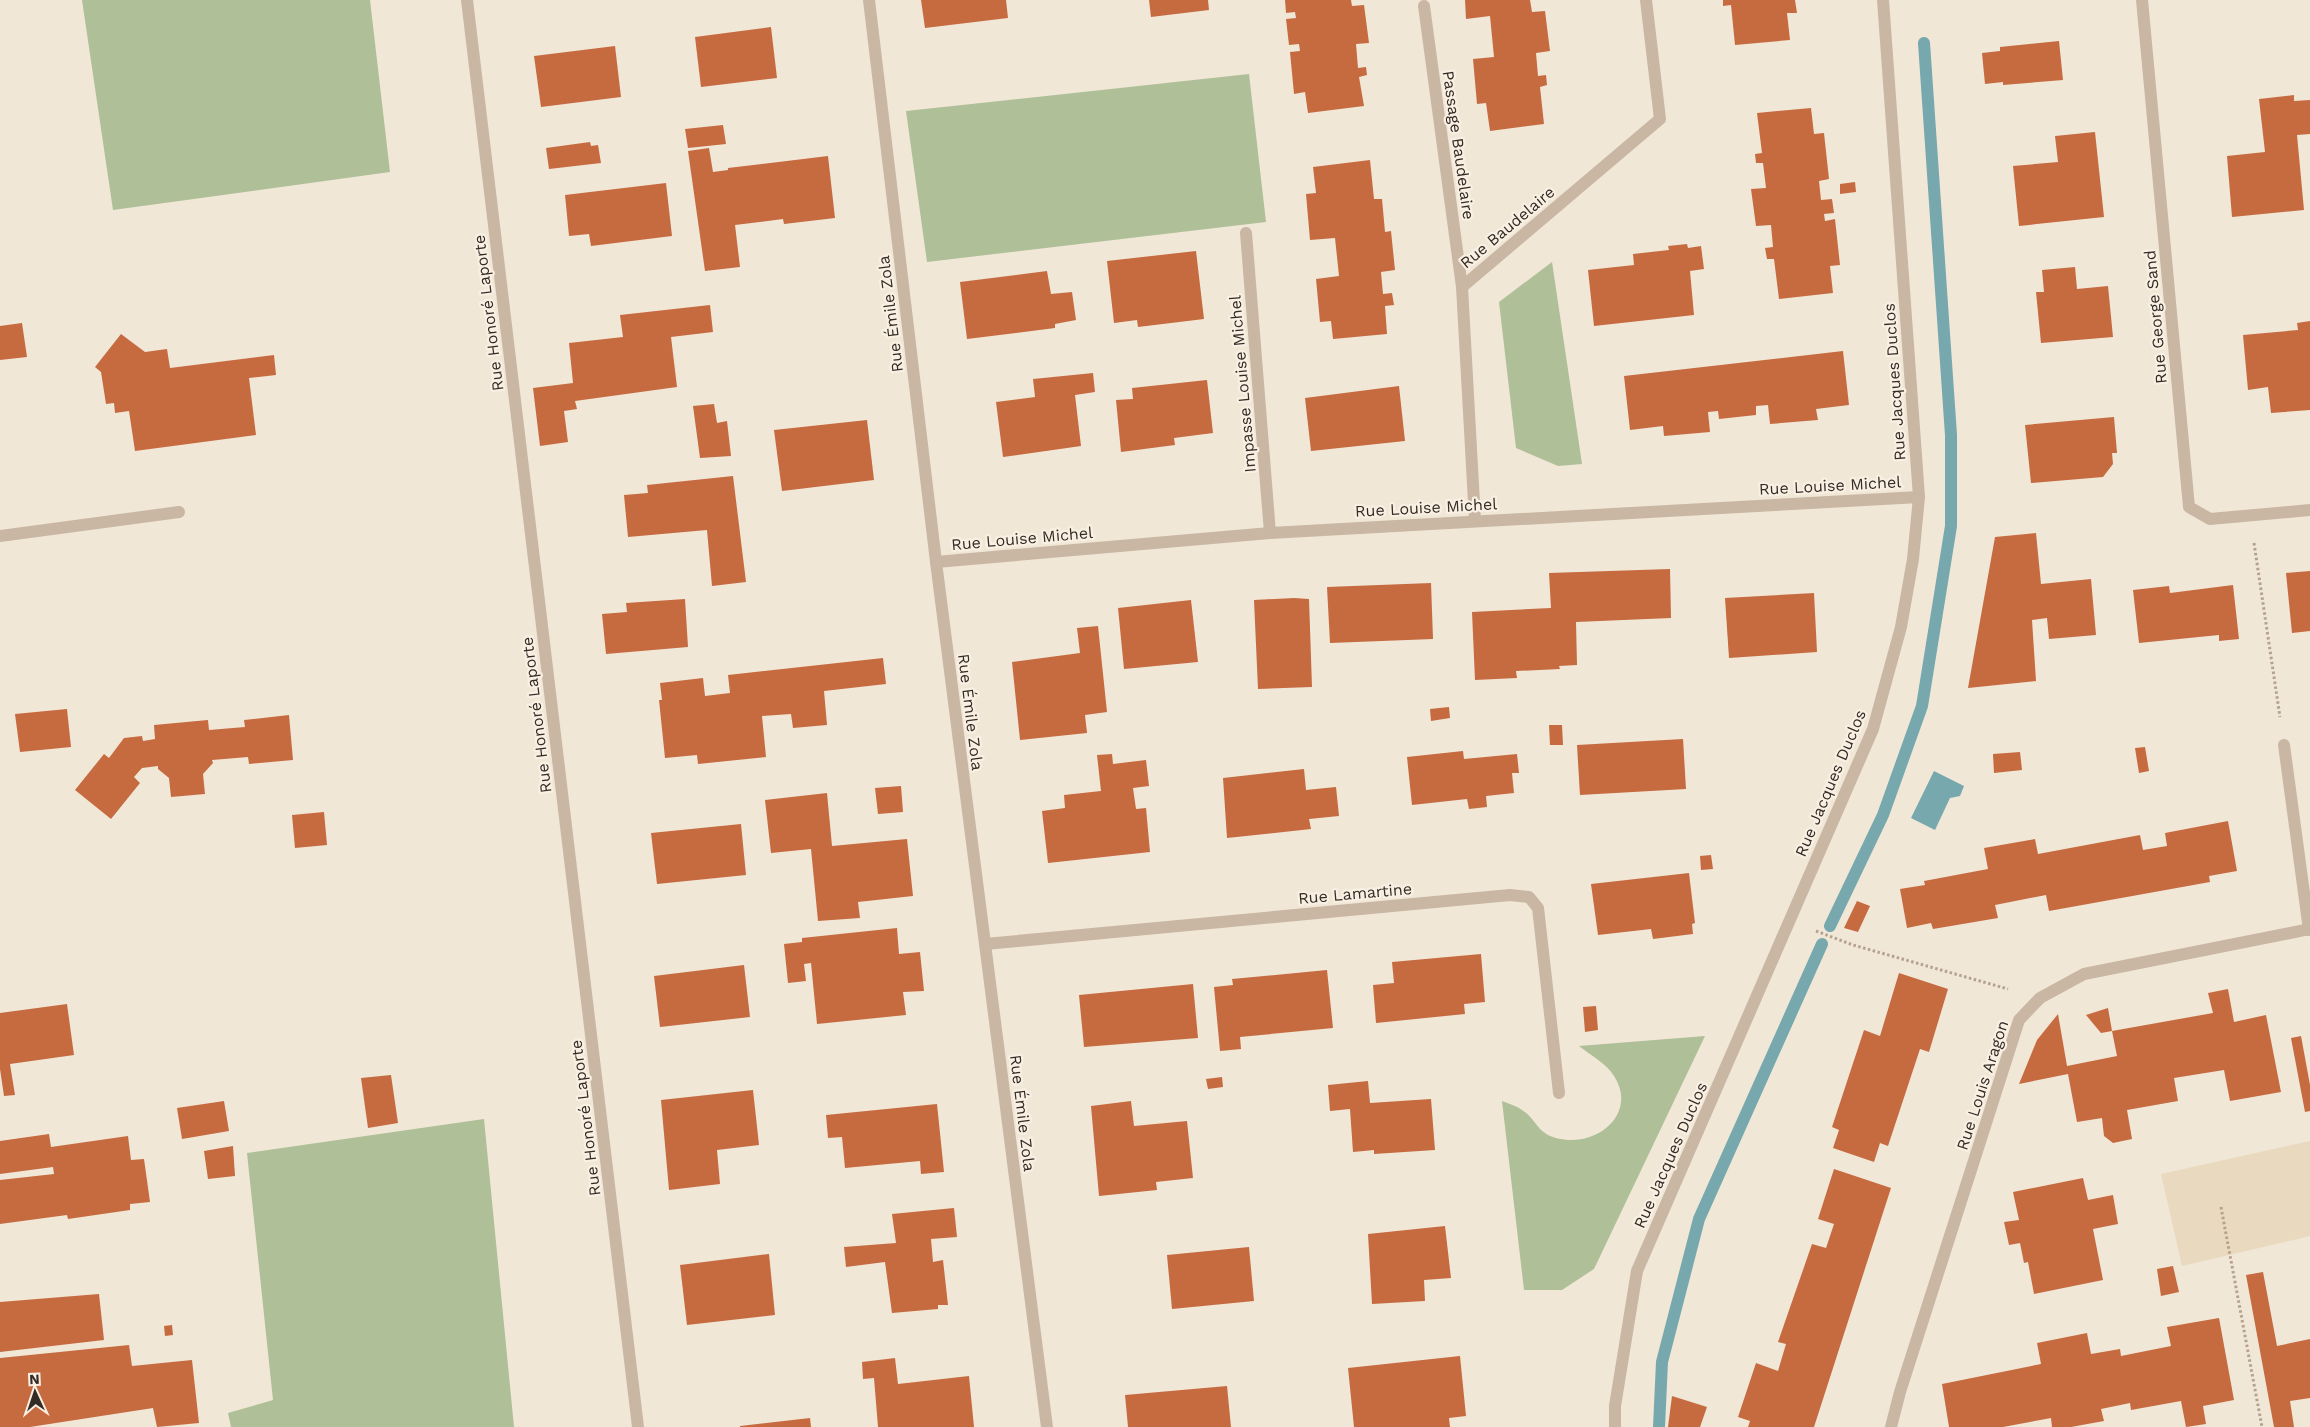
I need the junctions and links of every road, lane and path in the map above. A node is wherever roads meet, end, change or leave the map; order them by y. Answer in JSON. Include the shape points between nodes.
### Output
{"nodes":[{"id":1,"x":467,"y":0,"type":"edge"},
{"id":2,"x":869,"y":0,"type":"edge"},
{"id":3,"x":1646,"y":0,"type":"edge"},
{"id":4,"x":1884,"y":0,"type":"edge"},
{"id":5,"x":2142,"y":0,"type":"edge"},
{"id":6,"x":1424,"y":6,"type":"dead end"},
{"id":7,"x":1246,"y":233,"type":"dead end"},
{"id":8,"x":1462,"y":287,"type":"junction"},
{"id":9,"x":1919,"y":497,"type":"junction"},
{"id":10,"x":2310,"y":510,"type":"edge"},
{"id":11,"x":179,"y":512,"type":"dead end"},
{"id":12,"x":2250,"y":515,"type":"junction"},
{"id":13,"x":1475,"y":520,"type":"junction"},
{"id":14,"x":1270,"y":533,"type":"junction"},
{"id":15,"x":0,"y":536,"type":"edge"},
{"id":16,"x":936,"y":562,"type":"junction"},
{"id":17,"x":2284,"y":745,"type":"joint"},
{"id":18,"x":1790,"y":921,"type":"junction"},
{"id":19,"x":2310,"y":929,"type":"edge"},
{"id":20,"x":985,"y":944,"type":"junction"},
{"id":21,"x":2040,"y":998,"type":"junction"},
{"id":22,"x":1559,"y":1093,"type":"dead end"},
{"id":23,"x":2221,"y":1207,"type":"dead end"},
{"id":24,"x":638,"y":1427,"type":"edge"},
{"id":25,"x":1047,"y":1427,"type":"edge"},
{"id":26,"x":1615,"y":1427,"type":"edge"},
{"id":27,"x":1891,"y":1427,"type":"edge"},
{"id":28,"x":2262,"y":1427,"type":"edge"}],
"edges":[{"from":1,"to":24,"type":"street","name":"Rue Honoré Laporte"},
{"from":2,"to":16,"type":"street","name":"Rue Émile Zola"},
{"from":3,"to":8,"type":"street","name":"Rue Baudelaire","via":[[1660,119]]},
{"from":4,"to":9,"type":"street","name":"Rue Jacques Duclos"},
{"from":5,"to":12,"type":"street","name":"Rue George Sand","via":[[2189,508],[2210,519]]},
{"from":6,"to":8,"type":"street","name":"Passage Baudelaire"},
{"from":7,"to":14,"type":"street","name":"Impasse Louise Michel"},
{"from":8,"to":13,"type":"street","name":"Rue Baudelaire"},
{"from":9,"to":13,"type":"street","name":"Rue Louise Michel"},
{"from":9,"to":18,"type":"street","name":"Rue Jacques Duclos","via":[[1913,559],[1901,627],[1873,729]]},
{"from":10,"to":12,"type":"street","name":"Rue George Sand"},
{"from":11,"to":15,"type":"street"},
{"from":12,"to":17,"type":"path"},
{"from":13,"to":14,"type":"street","name":"Rue Louise Michel"},
{"from":14,"to":16,"type":"street","name":"Rue Louise Michel"},
{"from":16,"to":20,"type":"street","name":"Rue Émile Zola"},
{"from":17,"to":19,"type":"street"},
{"from":18,"to":21,"type":"path","via":[[1852,945]]},
{"from":18,"to":26,"type":"street","name":"Rue Jacques Duclos","via":[[1637,1271]]},
{"from":19,"to":21,"type":"street","name":"Rue Louis Aragon","via":[[2084,974]]},
{"from":20,"to":22,"type":"street","name":"Rue Lamartine","via":[[1510,895],[1529,897],[1538,908]]},
{"from":20,"to":25,"type":"street","name":"Rue Émile Zola"},
{"from":21,"to":27,"type":"street","name":"Rue Louis Aragon","via":[[2019,1020]]},
{"from":23,"to":28,"type":"path"}]}
